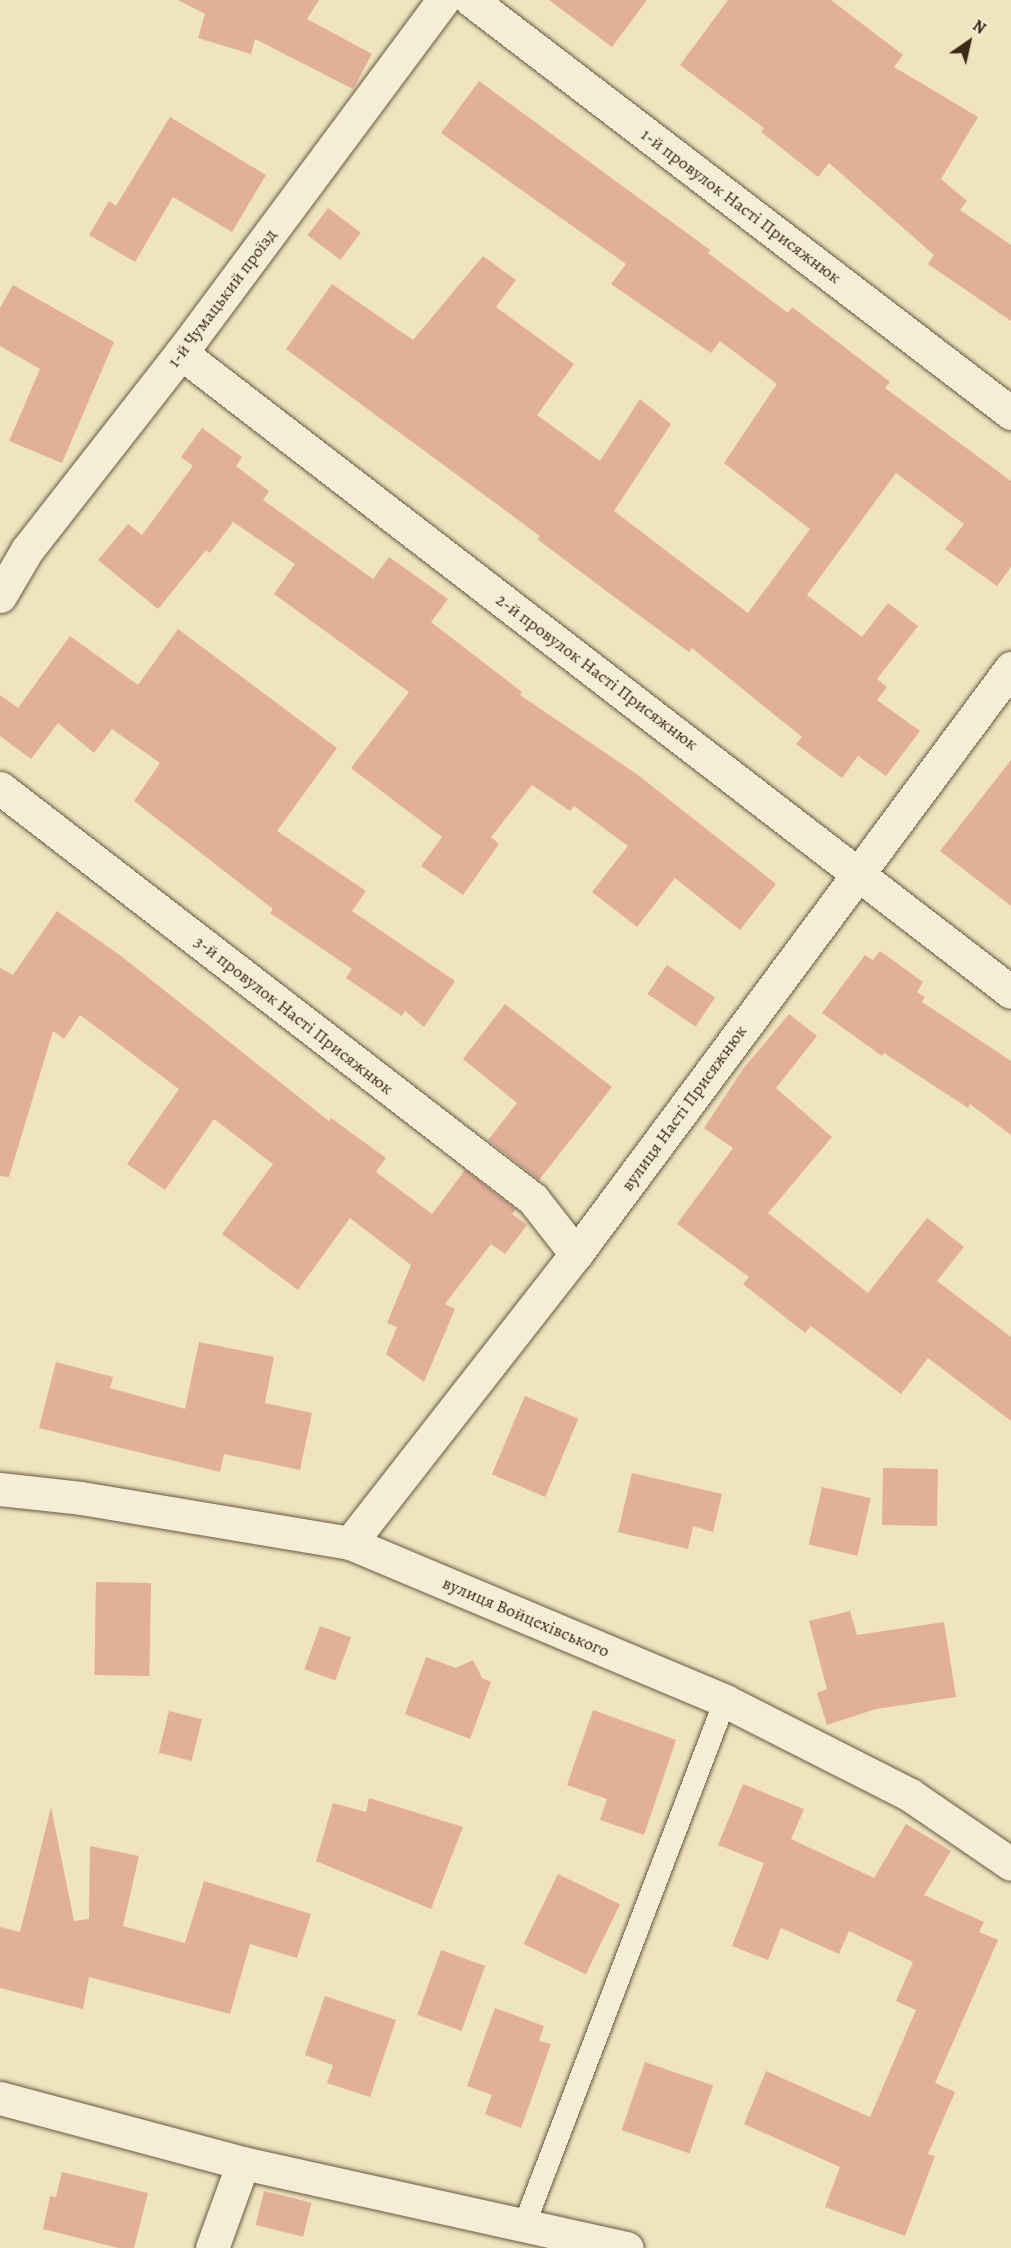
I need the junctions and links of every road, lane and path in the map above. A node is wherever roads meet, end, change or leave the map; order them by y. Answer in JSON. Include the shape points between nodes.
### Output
{"nodes":[{"id":1,"x":443,"y":0,"type":"edge"},
{"id":2,"x":471,"y":0,"type":"edge"},
{"id":3,"x":181,"y":354,"type":"junction"},
{"id":4,"x":1011,"y":413,"type":"edge"},
{"id":5,"x":0,"y":596,"type":"edge"},
{"id":6,"x":1011,"y":668,"type":"edge"},
{"id":7,"x":0,"y":788,"type":"edge"},
{"id":8,"x":858,"y":871,"type":"junction"},
{"id":9,"x":1011,"y":992,"type":"edge"},
{"id":10,"x":576,"y":1254,"type":"junction"},
{"id":11,"x":0,"y":1489,"type":"edge"},
{"id":12,"x":350,"y":1543,"type":"junction"},
{"id":13,"x":725,"y":1701,"type":"junction"},
{"id":14,"x":1011,"y":1864,"type":"edge"},
{"id":15,"x":0,"y":2098,"type":"edge"},
{"id":16,"x":243,"y":2163,"type":"junction"},
{"id":17,"x":525,"y":2223,"type":"junction"},
{"id":18,"x":212,"y":2248,"type":"edge"},
{"id":19,"x":627,"y":2248,"type":"edge"}],
"edges":[{"from":1,"to":3,"type":"street","name":"1-й Чумацький проїзд"},
{"from":2,"to":4,"type":"street","name":"1-й провулок Насті Присяжнюк"},
{"from":3,"to":5,"type":"street","name":"1-й Чумацький проїзд","via":[[27,550]]},
{"from":3,"to":8,"type":"street","name":"2-й провулок Насті Присяжнюк"},
{"from":6,"to":8,"type":"street","name":"вулиця Насті Присяжнюк"},
{"from":7,"to":10,"type":"street","name":"3-й провулок Насті Присяжнюк","via":[[533,1199]]},
{"from":8,"to":9,"type":"street","name":"2-й провулок Насті Присяжнюк"},
{"from":8,"to":10,"type":"street","name":"вулиця Насті Присяжнюк"},
{"from":10,"to":12,"type":"street","name":"вулиця Насті Присяжнюк"},
{"from":11,"to":12,"type":"street","name":"вулиця Войцехівського","via":[[81,1498]]},
{"from":12,"to":13,"type":"street","name":"вулиця Войцехівського"},
{"from":13,"to":14,"type":"street","name":"вулиця Войцехівського","via":[[910,1795]]},
{"from":13,"to":17,"type":"lane"},
{"from":15,"to":16,"type":"street"},
{"from":16,"to":17,"type":"street"},
{"from":16,"to":18,"type":"street"},
{"from":17,"to":19,"type":"street"}]}
